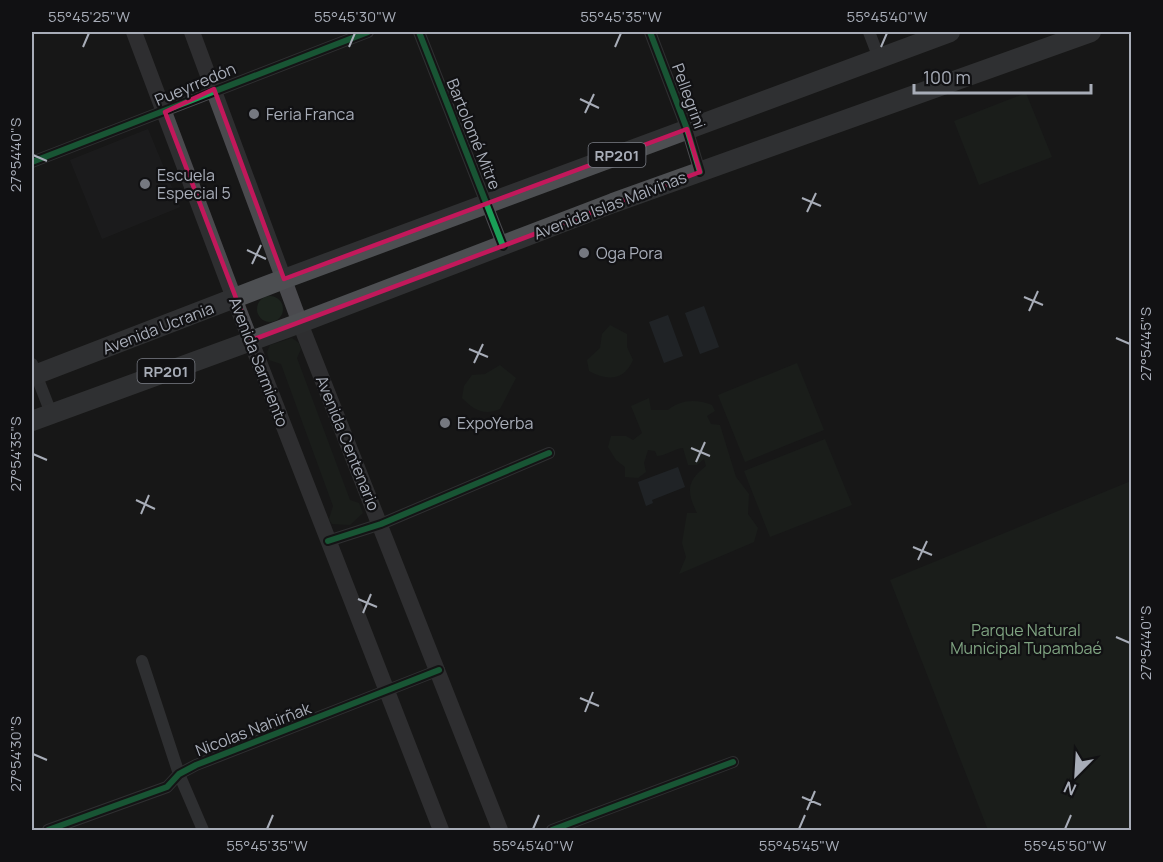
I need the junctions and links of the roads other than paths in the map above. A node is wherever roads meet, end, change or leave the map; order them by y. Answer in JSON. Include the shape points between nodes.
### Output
{"nodes":[{"id":1,"x":134,"y":32,"type":"edge"},
{"id":2,"x":192,"y":32,"type":"edge"},
{"id":3,"x":368,"y":32,"type":"edge"},
{"id":4,"x":419,"y":32,"type":"edge"},
{"id":5,"x":650,"y":32,"type":"edge"},
{"id":6,"x":869,"y":32,"type":"edge"},
{"id":7,"x":950,"y":32,"type":"edge"},
{"id":8,"x":1091,"y":32,"type":"edge"},
{"id":9,"x":879,"y":58,"type":"junction"},
{"id":10,"x":214,"y":89,"type":"junction"},
{"id":11,"x":165,"y":112,"type":"junction"},
{"id":12,"x":687,"y":129,"type":"junction"},
{"id":13,"x":32,"y":162,"type":"edge"},
{"id":14,"x":700,"y":172,"type":"junction"},
{"id":15,"x":487,"y":204,"type":"junction"},
{"id":16,"x":503,"y":246,"type":"junction"},
{"id":17,"x":284,"y":279,"type":"junction"},
{"id":18,"x":234,"y":298,"type":"junction"},
{"id":19,"x":300,"y":323,"type":"junction"},
{"id":20,"x":252,"y":340,"type":"junction"},
{"id":21,"x":33,"y":372,"type":"edge"},
{"id":22,"x":51,"y":413,"type":"junction"},
{"id":23,"x":32,"y":421,"type":"edge"},
{"id":24,"x":549,"y":453,"type":"dead end"},
{"id":25,"x":381,"y":524,"type":"junction"},
{"id":26,"x":328,"y":541,"type":"junction"},
{"id":27,"x":142,"y":661,"type":"dead end"},
{"id":28,"x":439,"y":670,"type":"junction"},
{"id":29,"x":387,"y":691,"type":"junction"},
{"id":30,"x":733,"y":762,"type":"dead end"},
{"id":31,"x":179,"y":774,"type":"junction"},
{"id":32,"x":48,"y":831,"type":"edge"},
{"id":33,"x":203,"y":831,"type":"edge"},
{"id":34,"x":441,"y":831,"type":"edge"},
{"id":35,"x":500,"y":831,"type":"edge"},
{"id":36,"x":552,"y":831,"type":"edge"}],
"edges":[{"from":1,"to":11,"type":"main road","name":"Avenida Sarmiento"},
{"from":2,"to":10,"type":"main road"},
{"from":3,"to":10,"type":"street","name":"Pueyrredón"},
{"from":4,"to":15,"type":"street","name":"Bartolomé Mitre"},
{"from":5,"to":12,"type":"street","name":"Pellegrini"},
{"from":6,"to":9,"type":"street"},
{"from":7,"to":9,"type":"main road","number":"RP201"},
{"from":8,"to":14,"type":"main road","name":"Avenida Islas Malvinas","number":"RP201"},
{"from":9,"to":12,"type":"main road","number":"RP201"},
{"from":10,"to":11,"type":"street","name":"Pueyrredón"},
{"from":10,"to":17,"type":"main road"},
{"from":11,"to":13,"type":"street","name":"Pueyrredón"},
{"from":11,"to":18,"type":"main road","name":"Avenida Sarmiento"},
{"from":12,"to":14,"type":"street","name":"Pellegrini"},
{"from":12,"to":15,"type":"main road","number":"RP201"},
{"from":14,"to":16,"type":"main road","name":"Avenida Islas Malvinas","number":"RP201"},
{"from":15,"to":16,"type":"street","name":"Bartolomé Mitre"},
{"from":15,"to":17,"type":"main road","number":"RP201"},
{"from":16,"to":19,"type":"main road","name":"Avenida Islas Malvinas","number":"RP201"},
{"from":17,"to":18,"type":"main road","name":"Avenida Ucrania","number":"RP201"},
{"from":17,"to":19,"type":"main road"},
{"from":18,"to":20,"type":"main road","name":"Avenida Sarmiento"},
{"from":18,"to":21,"type":"main road","name":"Avenida Ucrania","number":"RP201"},
{"from":19,"to":20,"type":"main road","number":"RP201"},
{"from":19,"to":25,"type":"main road","name":"Avenida Centenario"},
{"from":20,"to":22,"type":"main road","number":"RP201"},
{"from":20,"to":26,"type":"main road","name":"Avenida Sarmiento"},
{"from":21,"to":22,"type":"street"},
{"from":22,"to":23,"type":"main road","number":"RP201"},
{"from":24,"to":25,"type":"street"},
{"from":25,"to":26,"type":"street"},
{"from":25,"to":28,"type":"main road","name":"Avenida Centenario"},
{"from":26,"to":29,"type":"main road","name":"Avenida Sarmiento"},
{"from":27,"to":31,"type":"street"},
{"from":28,"to":29,"type":"street","name":"Nicolas Nahirñak"},
{"from":28,"to":35,"type":"main road","name":"Avenida Centenario"},
{"from":29,"to":31,"type":"street","name":"Nicolas Nahirñak"},
{"from":29,"to":34,"type":"main road"},
{"from":30,"to":36,"type":"street"},
{"from":31,"to":32,"type":"street","name":"Nicolas Nahirñak","via":[[167,787]]},
{"from":31,"to":33,"type":"street"}]}
